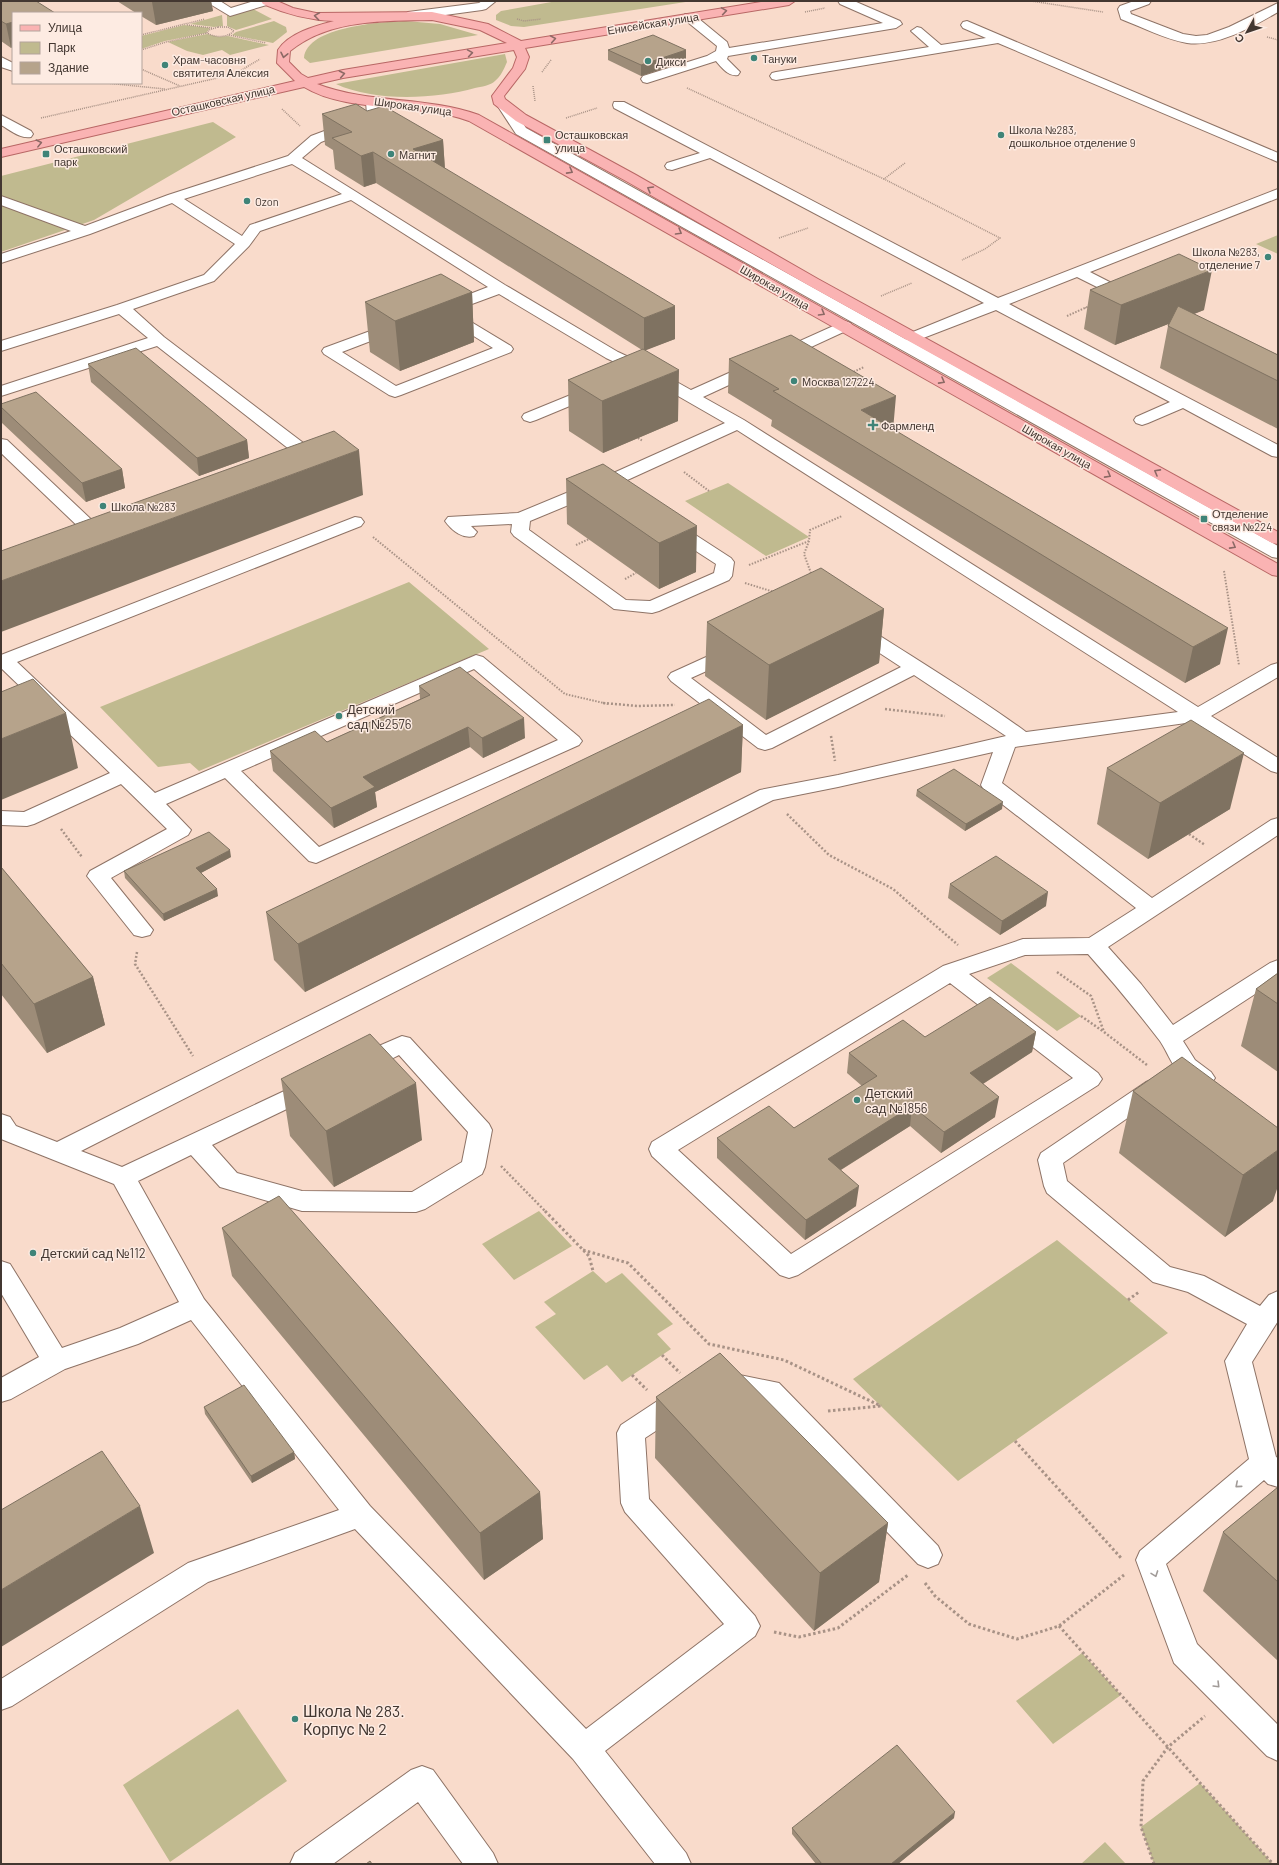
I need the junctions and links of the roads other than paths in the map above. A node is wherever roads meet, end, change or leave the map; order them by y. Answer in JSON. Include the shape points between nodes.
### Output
{"nodes":[{"id":1,"x":211,"y":1,"type":"edge"},
{"id":2,"x":490,"y":1,"type":"edge"},
{"id":3,"x":719,"y":1,"type":"edge"},
{"id":4,"x":789,"y":1,"type":"edge"},
{"id":5,"x":844,"y":1,"type":"edge"},
{"id":6,"x":1145,"y":1,"type":"edge"},
{"id":7,"x":272,"y":2,"type":"edge"},
{"id":8,"x":1117,"y":3,"type":"dead end"},
{"id":9,"x":1278,"y":7,"type":"edge"},
{"id":10,"x":1127,"y":12,"type":"junction"},
{"id":11,"x":384,"y":16,"type":"junction"},
{"id":12,"x":408,"y":16,"type":"junction"},
{"id":13,"x":620,"y":17,"type":"dead end"},
{"id":14,"x":689,"y":17,"type":"junction"},
{"id":15,"x":967,"y":25,"type":"dead end"},
{"id":16,"x":917,"y":31,"type":"dead end"},
{"id":17,"x":504,"y":36,"type":"junction"},
{"id":18,"x":295,"y":39,"type":"junction"},
{"id":19,"x":518,"y":39,"type":"junction"},
{"id":20,"x":999,"y":39,"type":"junction"},
{"id":21,"x":939,"y":49,"type":"junction"},
{"id":22,"x":722,"y":53,"type":"junction"},
{"id":23,"x":1,"y":62,"type":"edge"},
{"id":24,"x":333,"y":64,"type":"dead end"},
{"id":25,"x":12,"y":67,"type":"edge"},
{"id":26,"x":289,"y":72,"type":"junction"},
{"id":27,"x":734,"y":72,"type":"dead end"},
{"id":28,"x":275,"y":75,"type":"dead end"},
{"id":29,"x":304,"y":76,"type":"junction"},
{"id":30,"x":776,"y":76,"type":"dead end"},
{"id":31,"x":646,"y":79,"type":"edge"},
{"id":32,"x":372,"y":100,"type":"junction"},
{"id":33,"x":503,"y":105,"type":"junction"},
{"id":34,"x":619,"y":105,"type":"dead end"},
{"id":35,"x":474,"y":118,"type":"junction"},
{"id":36,"x":6,"y":122,"type":"edge"},
{"id":37,"x":41,"y":130,"type":"dead end"},
{"id":38,"x":521,"y":131,"type":"junction"},
{"id":39,"x":26,"y":134,"type":"junction"},
{"id":40,"x":1,"y":140,"type":"edge"},
{"id":41,"x":1,"y":153,"type":"edge"},
{"id":42,"x":710,"y":154,"type":"junction"},
{"id":43,"x":1278,"y":158,"type":"edge"},
{"id":44,"x":293,"y":160,"type":"junction"},
{"id":45,"x":672,"y":166,"type":"dead end"},
{"id":46,"x":1278,"y":194,"type":"edge"},
{"id":47,"x":353,"y":195,"type":"junction"},
{"id":48,"x":173,"y":198,"type":"junction"},
{"id":49,"x":1,"y":200,"type":"edge"},
{"id":50,"x":692,"y":213,"type":"junction"},
{"id":51,"x":665,"y":217,"type":"junction"},
{"id":52,"x":85,"y":231,"type":"junction"},
{"id":53,"x":244,"y":243,"type":"junction"},
{"id":54,"x":1,"y":259,"type":"edge"},
{"id":55,"x":1078,"y":272,"type":"junction"},
{"id":56,"x":500,"y":288,"type":"junction"},
{"id":57,"x":1126,"y":297,"type":"edge"},
{"id":58,"x":997,"y":304,"type":"junction"},
{"id":59,"x":122,"y":308,"type":"junction"},
{"id":60,"x":412,"y":321,"type":"edge"},
{"id":61,"x":845,"y":326,"type":"junction"},
{"id":62,"x":913,"y":337,"type":"junction"},
{"id":63,"x":158,"y":340,"type":"junction"},
{"id":64,"x":1,"y":346,"type":"edge"},
{"id":65,"x":644,"y":370,"type":"junction"},
{"id":66,"x":1,"y":391,"type":"edge"},
{"id":67,"x":691,"y":396,"type":"junction"},
{"id":68,"x":1183,"y":402,"type":"junction"},
{"id":69,"x":1043,"y":416,"type":"junction"},
{"id":70,"x":530,"y":417,"type":"dead end"},
{"id":71,"x":1142,"y":420,"type":"dead end"},
{"id":72,"x":1013,"y":421,"type":"junction"},
{"id":73,"x":738,"y":423,"type":"junction"},
{"id":74,"x":1,"y":444,"type":"edge"},
{"id":75,"x":1278,"y":452,"type":"edge"},
{"id":76,"x":290,"y":458,"type":"edge"},
{"id":77,"x":520,"y":518,"type":"junction"},
{"id":78,"x":658,"y":518,"type":"edge"},
{"id":79,"x":122,"y":520,"type":"edge"},
{"id":80,"x":355,"y":522,"type":"road end"},
{"id":81,"x":468,"y":532,"type":"dead end"},
{"id":82,"x":1278,"y":539,"type":"edge"},
{"id":83,"x":1278,"y":553,"type":"edge"},
{"id":84,"x":1278,"y":571,"type":"edge"},
{"id":85,"x":844,"y":621,"type":"edge"},
{"id":86,"x":750,"y":644,"type":"edge"},
{"id":87,"x":3,"y":661,"type":"edge"},
{"id":88,"x":915,"y":667,"type":"junction"},
{"id":89,"x":1278,"y":668,"type":"edge"},
{"id":90,"x":48,"y":702,"type":"junction"},
{"id":91,"x":28,"y":711,"type":"edge"},
{"id":92,"x":1198,"y":715,"type":"junction"},
{"id":93,"x":1014,"y":740,"type":"junction"},
{"id":94,"x":1278,"y":767,"type":"edge"},
{"id":95,"x":228,"y":769,"type":"junction"},
{"id":96,"x":124,"y":775,"type":"junction"},
{"id":97,"x":152,"y":802,"type":"junction"},
{"id":98,"x":1,"y":818,"type":"edge"},
{"id":99,"x":1278,"y":825,"type":"edge"},
{"id":100,"x":1151,"y":908,"type":"junction"},
{"id":101,"x":142,"y":930,"type":"road end"},
{"id":102,"x":1094,"y":946,"type":"junction"},
{"id":103,"x":1278,"y":968,"type":"edge"},
{"id":104,"x":951,"y":972,"type":"junction"},
{"id":105,"x":1170,"y":1038,"type":"junction"},
{"id":106,"x":1187,"y":1066,"type":"junction"},
{"id":107,"x":1217,"y":1088,"type":"edge"},
{"id":108,"x":1,"y":1123,"type":"edge"},
{"id":109,"x":195,"y":1143,"type":"junction"},
{"id":110,"x":58,"y":1152,"type":"junction"},
{"id":111,"x":123,"y":1177,"type":"junction"},
{"id":112,"x":1,"y":1271,"type":"edge"},
{"id":113,"x":195,"y":1306,"type":"junction"},
{"id":114,"x":1270,"y":1311,"type":"edge"},
{"id":115,"x":56,"y":1361,"type":"junction"},
{"id":116,"x":1,"y":1391,"type":"edge"},
{"id":117,"x":1271,"y":1469,"type":"edge"},
{"id":118,"x":360,"y":1515,"type":"junction"},
{"id":119,"x":928,"y":1555,"type":"road end"},
{"id":120,"x":1,"y":1696,"type":"edge"},
{"id":121,"x":1278,"y":1746,"type":"edge"},
{"id":122,"x":584,"y":1750,"type":"junction"},
{"id":123,"x":306,"y":1864,"type":"edge"},
{"id":124,"x":482,"y":1864,"type":"edge"},
{"id":125,"x":675,"y":1864,"type":"edge"}],
"edges":[{"from":1,"to":7,"type":"street","via":[[230,12]]},
{"from":2,"to":12,"type":"street","via":[[482,6]]},
{"from":3,"to":13,"type":"main road","name":"Енисейская улица"},
{"from":14,"to":4,"type":"main road","name":"Енисейская улица","one_way":true},
{"from":5,"to":22,"type":"street","via":[[896,24]]},
{"from":6,"to":10,"type":"street"},
{"from":11,"to":7,"type":"main road","one_way":true,"via":[[316,17]]},
{"from":7,"to":18,"type":"main road","via":[[298,29]]},
{"from":8,"to":10,"type":"street"},
{"from":9,"to":10,"type":"street","via":[[1252,22],[1205,39],[1187,39]]},
{"from":11,"to":12,"type":"main road"},
{"from":11,"to":18,"type":"main road","via":[[334,25]]},
{"from":12,"to":17,"type":"main road","via":[[432,16],[460,21],[484,27]]},
{"from":19,"to":14,"type":"main road","name":"Енисейская улица","one_way":true},
{"from":14,"to":22,"type":"street","via":[[723,45]]},
{"from":15,"to":20,"type":"street"},
{"from":16,"to":21,"type":"street"},
{"from":17,"to":19,"type":"main road"},
{"from":17,"to":24,"type":"main road"},
{"from":18,"to":26,"type":"main road","one_way":true,"via":[[284,50],[283,64]]},
{"from":29,"to":19,"type":"main road","name":"Осташковская улица","one_way":true},
{"from":19,"to":33,"type":"main road","via":[[523,57],[519,69],[498,96]]},
{"from":20,"to":21,"type":"street"},
{"from":20,"to":43,"type":"street"},
{"from":21,"to":30,"type":"street"},
{"from":22,"to":27,"type":"street","via":[[721,60]]},
{"from":22,"to":31,"type":"street","via":[[711,59]]},
{"from":23,"to":25,"type":"street"},
{"from":26,"to":28,"type":"main road","name":"Осташковская улица"},
{"from":26,"to":29,"type":"main road","name":"Широкая улица"},
{"from":29,"to":32,"type":"main road","name":"Широкая улица","via":[[317,89]]},
{"from":41,"to":29,"type":"main road","name":"Осташковская улица","one_way":true},
{"from":32,"to":35,"type":"main road","name":"Широкая улица","via":[[433,107]]},
{"from":32,"to":44,"type":"street","via":[[374,117],[316,139]]},
{"from":33,"to":38,"type":"street","name":"Широкая улица"},
{"from":50,"to":33,"type":"main road","name":"Широкая улица","one_way":true,"via":[[521,118]]},
{"from":34,"to":42,"type":"street"},
{"from":35,"to":38,"type":"street"},
{"from":35,"to":51,"type":"main road","name":"Широкая улица","one_way":true},
{"from":36,"to":39,"type":"street"},
{"from":37,"to":39,"type":"main road"},
{"from":38,"to":51,"type":"street","name":"Широкая улица"},
{"from":39,"to":40,"type":"main road"},
{"from":42,"to":45,"type":"street"},
{"from":42,"to":58,"type":"street"},
{"from":44,"to":47,"type":"street"},
{"from":44,"to":48,"type":"street"},
{"from":46,"to":55,"type":"street"},
{"from":47,"to":53,"type":"street","via":[[255,228]]},
{"from":47,"to":56,"type":"street"},
{"from":48,"to":52,"type":"street"},
{"from":48,"to":53,"type":"street"},
{"from":49,"to":52,"type":"street"},
{"from":50,"to":51,"type":"street","via":[[680,210]]},
{"from":50,"to":62,"type":"main road","name":"Широкая улица"},
{"from":51,"to":61,"type":"main road","name":"Широкая улица","one_way":true},
{"from":51,"to":69,"type":"street","name":"Широкая улица"},
{"from":52,"to":54,"type":"street"},
{"from":53,"to":59,"type":"street","via":[[208,278]]},
{"from":55,"to":57,"type":"street"},
{"from":55,"to":58,"type":"street"},
{"from":56,"to":60,"type":"street","via":[[438,311],[505,349],[395,392],[330,351]]},
{"from":56,"to":65,"type":"street","via":[[612,355]]},
{"from":58,"to":62,"type":"street"},
{"from":58,"to":68,"type":"street"},
{"from":59,"to":63,"type":"street"},
{"from":59,"to":64,"type":"street"},
{"from":61,"to":67,"type":"street"},
{"from":61,"to":72,"type":"main road","name":"Широкая улица","one_way":true},
{"from":62,"to":69,"type":"main road","name":"Широкая улица"},
{"from":63,"to":66,"type":"street"},
{"from":63,"to":76,"type":"street","via":[[304,452]]},
{"from":65,"to":67,"type":"street"},
{"from":65,"to":70,"type":"street"},
{"from":67,"to":73,"type":"street"},
{"from":68,"to":71,"type":"street"},
{"from":68,"to":75,"type":"street"},
{"from":69,"to":72,"type":"main road","via":[[1027,425]]},
{"from":82,"to":69,"type":"main road","name":"Широкая улица","one_way":true},
{"from":69,"to":83,"type":"street","name":"Широкая улица"},
{"from":72,"to":84,"type":"main road","name":"Широкая улица","one_way":true},
{"from":73,"to":77,"type":"street","via":[[612,488]]},
{"from":73,"to":92,"type":"street"},
{"from":74,"to":79,"type":"street","via":[[93,531]]},
{"from":77,"to":78,"type":"street","via":[[520,532],[621,605],[652,607],[723,576],[724,562]]},
{"from":77,"to":81,"type":"street","via":[[454,521]]},
{"from":80,"to":87,"type":"street"},
{"from":85,"to":88,"type":"street"},
{"from":86,"to":88,"type":"street","via":[[678,677],[765,744]]},
{"from":87,"to":90,"type":"street"},
{"from":88,"to":93,"type":"street"},
{"from":89,"to":92,"type":"street"},
{"from":90,"to":91,"type":"street"},
{"from":90,"to":96,"type":"street"},
{"from":92,"to":93,"type":"street"},
{"from":92,"to":94,"type":"street"},
{"from":93,"to":100,"type":"street","via":[[991,785]]},
{"from":93,"to":110,"type":"street","via":[[838,781],[767,794]]},
{"from":95,"to":95,"type":"street","via":[[476,661],[572,741],[316,856]]},
{"from":95,"to":97,"type":"street"},
{"from":96,"to":97,"type":"street"},
{"from":96,"to":98,"type":"street","via":[[26,819]]},
{"from":97,"to":101,"type":"street","via":[[181,830],[98,876]]},
{"from":99,"to":100,"type":"street"},
{"from":100,"to":102,"type":"street"},
{"from":102,"to":104,"type":"street","via":[[1023,947]]},
{"from":102,"to":105,"type":"street","via":[[1133,990]]},
{"from":103,"to":105,"type":"street"},
{"from":104,"to":104,"type":"street","via":[[1090,1079],[789,1268],[661,1149]]},
{"from":105,"to":106,"type":"street"},
{"from":106,"to":107,"type":"street"},
{"from":106,"to":114,"type":"street","via":[[1050,1160],[1056,1186],[1162,1275],[1195,1283]]},
{"from":108,"to":110,"type":"street","via":[[7,1132]]},
{"from":109,"to":109,"type":"street","via":[[402,1044],[480,1130],[473,1168],[416,1202],[302,1201],[228,1180]]},
{"from":109,"to":111,"type":"street"},
{"from":110,"to":111,"type":"street"},
{"from":111,"to":113,"type":"street"},
{"from":112,"to":115,"type":"street"},
{"from":113,"to":115,"type":"street","via":[[129,1336]]},
{"from":113,"to":118,"type":"street"},
{"from":114,"to":117,"type":"street","via":[[1238,1361]]},
{"from":115,"to":116,"type":"street"},
{"from":117,"to":121,"type":"street","one_way":true,"via":[[1141,1565],[1185,1653]]},
{"from":118,"to":120,"type":"street","via":[[198,1572]]},
{"from":118,"to":122,"type":"street"},
{"from":119,"to":122,"type":"street","via":[[769,1391],[711,1380],[632,1433],[635,1503],[745,1626]]},
{"from":122,"to":125,"type":"street"},
{"from":123,"to":124,"type":"street","via":[[422,1781]]}]}
